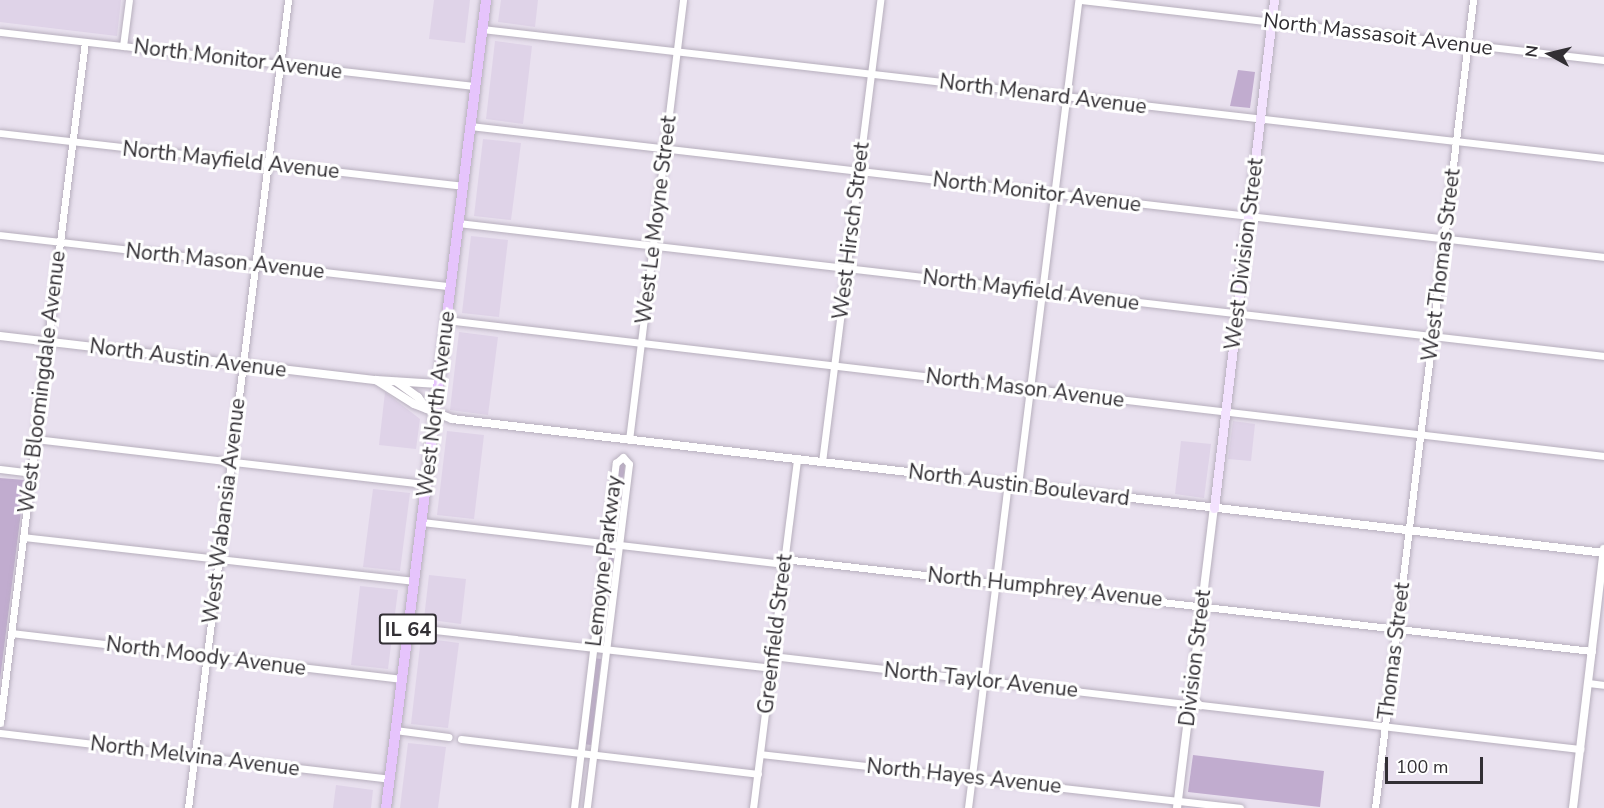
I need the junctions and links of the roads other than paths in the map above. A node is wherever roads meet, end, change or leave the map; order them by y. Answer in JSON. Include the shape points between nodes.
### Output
{"nodes":[{"id":1,"x":129,"y":0,"type":"edge"},
{"id":2,"x":288,"y":0,"type":"edge"},
{"id":3,"x":486,"y":0,"type":"edge"},
{"id":4,"x":683,"y":0,"type":"edge"},
{"id":5,"x":880,"y":0,"type":"edge"},
{"id":6,"x":1080,"y":0,"type":"edge"},
{"id":7,"x":1274,"y":0,"type":"edge"},
{"id":8,"x":1473,"y":0,"type":"edge"},
{"id":9,"x":1272,"y":21,"type":"junction"},
{"id":10,"x":482,"y":29,"type":"junction"},
{"id":11,"x":0,"y":32,"type":"edge"},
{"id":12,"x":85,"y":42,"type":"junction"},
{"id":13,"x":1468,"y":44,"type":"junction"},
{"id":14,"x":123,"y":46,"type":"junction"},
{"id":15,"x":677,"y":52,"type":"junction"},
{"id":16,"x":1604,"y":60,"type":"edge"},
{"id":17,"x":280,"y":64,"type":"junction"},
{"id":18,"x":871,"y":74,"type":"junction"},
{"id":19,"x":475,"y":86,"type":"junction"},
{"id":20,"x":1066,"y":96,"type":"junction"},
{"id":21,"x":1260,"y":119,"type":"junction"},
{"id":22,"x":470,"y":126,"type":"junction"},
{"id":23,"x":0,"y":134,"type":"edge"},
{"id":24,"x":1456,"y":141,"type":"junction"},
{"id":25,"x":72,"y":142,"type":"junction"},
{"id":26,"x":665,"y":150,"type":"junction"},
{"id":27,"x":1604,"y":158,"type":"edge"},
{"id":28,"x":267,"y":164,"type":"junction"},
{"id":29,"x":859,"y":172,"type":"junction"},
{"id":30,"x":463,"y":186,"type":"junction"},
{"id":31,"x":1054,"y":194,"type":"junction"},
{"id":32,"x":1249,"y":216,"type":"junction"},
{"id":33,"x":458,"y":223,"type":"junction"},
{"id":34,"x":0,"y":235,"type":"edge"},
{"id":35,"x":1444,"y":239,"type":"junction"},
{"id":36,"x":60,"y":242,"type":"junction"},
{"id":37,"x":653,"y":246,"type":"junction"},
{"id":38,"x":1604,"y":257,"type":"edge"},
{"id":39,"x":255,"y":264,"type":"junction"},
{"id":40,"x":846,"y":268,"type":"junction"},
{"id":41,"x":450,"y":286,"type":"junction"},
{"id":42,"x":1042,"y":291,"type":"junction"},
{"id":43,"x":1237,"y":314,"type":"junction"},
{"id":44,"x":446,"y":320,"type":"junction"},
{"id":45,"x":0,"y":336,"type":"edge"},
{"id":46,"x":1432,"y":336,"type":"junction"},
{"id":47,"x":47,"y":342,"type":"junction"},
{"id":48,"x":641,"y":343,"type":"junction"},
{"id":49,"x":1604,"y":356,"type":"edge"},
{"id":50,"x":243,"y":364,"type":"junction"},
{"id":51,"x":834,"y":365,"type":"junction"},
{"id":52,"x":376,"y":380,"type":"junction"},
{"id":53,"x":394,"y":380,"type":"junction"},
{"id":54,"x":438,"y":384,"type":"junction"},
{"id":55,"x":1030,"y":388,"type":"junction"},
{"id":56,"x":430,"y":410,"type":"junction"},
{"id":57,"x":1225,"y":411,"type":"junction"},
{"id":58,"x":1420,"y":434,"type":"junction"},
{"id":59,"x":35,"y":439,"type":"junction"},
{"id":60,"x":629,"y":440,"type":"junction"},
{"id":61,"x":1604,"y":456,"type":"edge"},
{"id":62,"x":796,"y":459,"type":"junction"},
{"id":63,"x":231,"y":462,"type":"junction"},
{"id":64,"x":822,"y":462,"type":"junction"},
{"id":65,"x":0,"y":469,"type":"edge"},
{"id":66,"x":31,"y":473,"type":"junction"},
{"id":67,"x":426,"y":484,"type":"junction"},
{"id":68,"x":1008,"y":484,"type":"junction"},
{"id":69,"x":1018,"y":485,"type":"junction"},
{"id":70,"x":1214,"y":508,"type":"junction"},
{"id":71,"x":421,"y":522,"type":"junction"},
{"id":72,"x":1409,"y":531,"type":"junction"},
{"id":73,"x":23,"y":537,"type":"junction"},
{"id":74,"x":606,"y":544,"type":"junction"},
{"id":75,"x":619,"y":545,"type":"junction"},
{"id":76,"x":1604,"y":552,"type":"edge"},
{"id":77,"x":218,"y":559,"type":"junction"},
{"id":78,"x":784,"y":561,"type":"junction"},
{"id":79,"x":414,"y":581,"type":"junction"},
{"id":80,"x":996,"y":582,"type":"junction"},
{"id":81,"x":1202,"y":605,"type":"junction"},
{"id":82,"x":408,"y":627,"type":"junction"},
{"id":83,"x":1397,"y":628,"type":"junction"},
{"id":84,"x":11,"y":633,"type":"junction"},
{"id":85,"x":593,"y":648,"type":"junction"},
{"id":86,"x":606,"y":650,"type":"junction"},
{"id":87,"x":1592,"y":651,"type":"junction"},
{"id":88,"x":772,"y":656,"type":"junction"},
{"id":89,"x":206,"y":657,"type":"junction"},
{"id":90,"x":771,"y":668,"type":"junction"},
{"id":91,"x":402,"y":679,"type":"junction"},
{"id":92,"x":984,"y":680,"type":"junction"},
{"id":93,"x":1588,"y":683,"type":"junction"},
{"id":94,"x":1604,"y":685,"type":"edge"},
{"id":95,"x":1191,"y":700,"type":"junction"},
{"id":96,"x":0,"y":723,"type":"edge"},
{"id":97,"x":1385,"y":726,"type":"junction"},
{"id":98,"x":395,"y":730,"type":"junction"},
{"id":99,"x":0,"y":733,"type":"edge"},
{"id":100,"x":449,"y":737,"type":"dead end"},
{"id":101,"x":461,"y":739,"type":"dead end"},
{"id":102,"x":1580,"y":749,"type":"junction"},
{"id":103,"x":581,"y":753,"type":"junction"},
{"id":104,"x":760,"y":754,"type":"junction"},
{"id":105,"x":593,"y":755,"type":"junction"},
{"id":106,"x":194,"y":756,"type":"junction"},
{"id":107,"x":758,"y":774,"type":"junction"},
{"id":108,"x":972,"y":777,"type":"junction"},
{"id":109,"x":389,"y":779,"type":"junction"},
{"id":110,"x":1178,"y":804,"type":"edge"},
{"id":111,"x":188,"y":808,"type":"edge"},
{"id":112,"x":386,"y":808,"type":"edge"},
{"id":113,"x":574,"y":808,"type":"edge"},
{"id":114,"x":587,"y":808,"type":"edge"},
{"id":115,"x":753,"y":808,"type":"edge"},
{"id":116,"x":968,"y":808,"type":"edge"},
{"id":117,"x":1240,"y":808,"type":"edge"},
{"id":118,"x":1375,"y":808,"type":"edge"},
{"id":119,"x":1573,"y":808,"type":"edge"}],
"edges":[{"from":1,"to":14,"type":"street"},
{"from":2,"to":17,"type":"street","name":"West Wabansia Avenue"},
{"from":3,"to":10,"type":"main road","name":"West North Avenue","number":"IL 64"},
{"from":4,"to":15,"type":"street","name":"West Le Moyne Street"},
{"from":5,"to":18,"type":"street","name":"West Hirsch Street"},
{"from":6,"to":9,"type":"street","name":"North Massasoit Avenue"},
{"from":6,"to":20,"type":"street"},
{"from":7,"to":9,"type":"main road","name":"West Division Street"},
{"from":8,"to":13,"type":"street","name":"West Thomas Street"},
{"from":9,"to":13,"type":"street","name":"North Massasoit Avenue"},
{"from":9,"to":21,"type":"main road","name":"West Division Street"},
{"from":10,"to":15,"type":"street","name":"North Menard Avenue"},
{"from":10,"to":19,"type":"main road","name":"West North Avenue","number":"IL 64"},
{"from":11,"to":12,"type":"street","name":"North Monitor Avenue"},
{"from":12,"to":14,"type":"street","name":"North Monitor Avenue"},
{"from":12,"to":25,"type":"street","name":"West Bloomingdale Avenue"},
{"from":13,"to":16,"type":"street","name":"North Massasoit Avenue"},
{"from":13,"to":24,"type":"street","name":"West Thomas Street"},
{"from":14,"to":17,"type":"street","name":"North Monitor Avenue"},
{"from":15,"to":18,"type":"street","name":"North Menard Avenue"},
{"from":15,"to":26,"type":"street","name":"West Le Moyne Street"},
{"from":17,"to":19,"type":"street","name":"North Monitor Avenue"},
{"from":17,"to":28,"type":"street","name":"West Wabansia Avenue"},
{"from":18,"to":20,"type":"street","name":"North Menard Avenue"},
{"from":18,"to":29,"type":"street","name":"West Hirsch Street"},
{"from":19,"to":22,"type":"main road","name":"West North Avenue","number":"IL 64"},
{"from":20,"to":21,"type":"street","name":"North Menard Avenue"},
{"from":20,"to":31,"type":"street"},
{"from":21,"to":24,"type":"street","name":"North Menard Avenue"},
{"from":21,"to":32,"type":"main road","name":"West Division Street"},
{"from":22,"to":26,"type":"street","name":"North Monitor Avenue"},
{"from":22,"to":30,"type":"main road","name":"West North Avenue","number":"IL 64"},
{"from":23,"to":25,"type":"street","name":"North Mayfield Avenue"},
{"from":24,"to":27,"type":"street","name":"North Menard Avenue"},
{"from":24,"to":35,"type":"street","name":"West Thomas Street"},
{"from":25,"to":28,"type":"street","name":"North Mayfield Avenue"},
{"from":25,"to":36,"type":"street","name":"West Bloomingdale Avenue"},
{"from":26,"to":29,"type":"street","name":"North Monitor Avenue"},
{"from":26,"to":37,"type":"street","name":"West Le Moyne Street"},
{"from":28,"to":30,"type":"street","name":"North Mayfield Avenue"},
{"from":28,"to":39,"type":"street","name":"West Wabansia Avenue"},
{"from":29,"to":31,"type":"street","name":"North Monitor Avenue"},
{"from":29,"to":40,"type":"street","name":"West Hirsch Street"},
{"from":30,"to":33,"type":"main road","name":"West North Avenue","number":"IL 64"},
{"from":31,"to":32,"type":"street","name":"North Monitor Avenue"},
{"from":31,"to":42,"type":"street"},
{"from":32,"to":35,"type":"street","name":"North Monitor Avenue"},
{"from":32,"to":43,"type":"main road","name":"West Division Street"},
{"from":33,"to":37,"type":"street","name":"North Mayfield Avenue"},
{"from":33,"to":41,"type":"main road","name":"West North Avenue","number":"IL 64"},
{"from":34,"to":36,"type":"street","name":"North Mason Avenue"},
{"from":35,"to":38,"type":"street","name":"North Monitor Avenue"},
{"from":35,"to":46,"type":"street","name":"West Thomas Street"},
{"from":36,"to":39,"type":"street","name":"North Mason Avenue"},
{"from":36,"to":47,"type":"street","name":"West Bloomingdale Avenue"},
{"from":37,"to":40,"type":"street","name":"North Mayfield Avenue"},
{"from":37,"to":48,"type":"street","name":"West Le Moyne Street"},
{"from":39,"to":41,"type":"street","name":"North Mason Avenue"},
{"from":39,"to":50,"type":"street","name":"West Wabansia Avenue"},
{"from":40,"to":42,"type":"street","name":"North Mayfield Avenue"},
{"from":40,"to":51,"type":"street","name":"West Hirsch Street"},
{"from":41,"to":44,"type":"main road","name":"West North Avenue","number":"IL 64"},
{"from":42,"to":43,"type":"street","name":"North Mayfield Avenue"},
{"from":42,"to":55,"type":"street"},
{"from":43,"to":46,"type":"street","name":"North Mayfield Avenue"},
{"from":43,"to":57,"type":"main road","name":"West Division Street"},
{"from":44,"to":48,"type":"street","name":"North Mason Avenue"},
{"from":44,"to":54,"type":"main road","name":"West North Avenue","number":"IL 64"},
{"from":45,"to":47,"type":"street","name":"North Austin Avenue"},
{"from":46,"to":49,"type":"street","name":"North Mayfield Avenue"},
{"from":46,"to":58,"type":"street","name":"West Thomas Street"},
{"from":47,"to":50,"type":"street","name":"North Austin Avenue"},
{"from":47,"to":59,"type":"street","name":"West Bloomingdale Avenue"},
{"from":48,"to":51,"type":"street","name":"North Mason Avenue"},
{"from":48,"to":60,"type":"street","name":"West Le Moyne Street"},
{"from":50,"to":52,"type":"street","name":"North Austin Avenue"},
{"from":50,"to":63,"type":"street","name":"West Wabansia Avenue"},
{"from":51,"to":55,"type":"street","name":"North Mason Avenue"},
{"from":51,"to":64,"type":"street","name":"West Hirsch Street"},
{"from":52,"to":53,"type":"street","name":"North Austin Avenue"},
{"from":52,"to":56,"type":"street","name":"North Austin Avenue"},
{"from":53,"to":54,"type":"street","name":"North Austin Avenue"},
{"from":53,"to":56,"type":"street"},
{"from":54,"to":56,"type":"main road","name":"West North Avenue","number":"IL 64"},
{"from":55,"to":57,"type":"street","name":"North Mason Avenue"},
{"from":55,"to":69,"type":"street"},
{"from":56,"to":60,"type":"street","name":"North Austin Boulevard","via":[[452,420]]},
{"from":56,"to":67,"type":"main road","name":"West North Avenue","number":"IL 64"},
{"from":57,"to":58,"type":"street","name":"North Mason Avenue"},
{"from":57,"to":70,"type":"main road","name":"West Division Street"},
{"from":58,"to":61,"type":"street","name":"North Mason Avenue"},
{"from":58,"to":72,"type":"street","name":"West Thomas Street"},
{"from":59,"to":63,"type":"street"},
{"from":59,"to":66,"type":"street","name":"West Bloomingdale Avenue"},
{"from":60,"to":62,"type":"street","name":"North Austin Boulevard"},
{"from":62,"to":64,"type":"street","name":"North Austin Boulevard"},
{"from":62,"to":78,"type":"street","name":"Greenfield Street"},
{"from":63,"to":67,"type":"street"},
{"from":63,"to":77,"type":"street","name":"West Wabansia Avenue"},
{"from":64,"to":68,"type":"street","name":"North Austin Boulevard"},
{"from":65,"to":66,"type":"street"},
{"from":66,"to":73,"type":"street","name":"West Bloomingdale Avenue"},
{"from":67,"to":71,"type":"main road","name":"West North Avenue","number":"IL 64"},
{"from":68,"to":69,"type":"street","name":"North Austin Boulevard"},
{"from":68,"to":80,"type":"street"},
{"from":69,"to":70,"type":"street","name":"North Austin Boulevard"},
{"from":70,"to":72,"type":"street","name":"North Austin Boulevard"},
{"from":70,"to":81,"type":"street","name":"Division Street"},
{"from":71,"to":74,"type":"street","name":"North Humphrey Avenue"},
{"from":71,"to":79,"type":"main road","name":"West North Avenue","number":"IL 64"},
{"from":72,"to":76,"type":"street","name":"North Austin Boulevard"},
{"from":72,"to":83,"type":"street","name":"Thomas Street"},
{"from":73,"to":77,"type":"street"},
{"from":73,"to":84,"type":"street","name":"West Bloomingdale Avenue"},
{"from":74,"to":75,"type":"street","name":"North Humphrey Avenue"},
{"from":74,"to":75,"type":"street","name":"Lemoyne Parkway","via":[[616,463],[623,457],[629,464]]},
{"from":74,"to":85,"type":"street","name":"Lemoyne Parkway"},
{"from":75,"to":78,"type":"street","name":"North Humphrey Avenue"},
{"from":75,"to":86,"type":"street","name":"Lemoyne Parkway"},
{"from":76,"to":87,"type":"street"},
{"from":77,"to":79,"type":"street"},
{"from":77,"to":89,"type":"street","name":"West Wabansia Avenue"},
{"from":78,"to":80,"type":"street","name":"North Humphrey Avenue"},
{"from":78,"to":88,"type":"street","name":"Greenfield Street"},
{"from":79,"to":82,"type":"main road","name":"West North Avenue","number":"IL 64"},
{"from":80,"to":81,"type":"street","name":"North Humphrey Avenue"},
{"from":80,"to":92,"type":"street"},
{"from":81,"to":83,"type":"street","name":"North Humphrey Avenue"},
{"from":81,"to":95,"type":"street","name":"Division Street"},
{"from":82,"to":85,"type":"street"},
{"from":82,"to":91,"type":"main road","name":"West North Avenue","number":"IL 64"},
{"from":83,"to":87,"type":"street","name":"North Humphrey Avenue"},
{"from":83,"to":97,"type":"street","name":"Thomas Street"},
{"from":84,"to":89,"type":"street","name":"North Moody Avenue"},
{"from":84,"to":96,"type":"street","name":"West Bloomingdale Avenue"},
{"from":85,"to":86,"type":"street"},
{"from":85,"to":103,"type":"street","name":"Lemoyne Parkway"},
{"from":86,"to":90,"type":"street"},
{"from":86,"to":105,"type":"street","name":"Lemoyne Parkway"},
{"from":87,"to":93,"type":"street"},
{"from":88,"to":90,"type":"street","name":"Greenfield Street"},
{"from":88,"to":92,"type":"street","name":"North Taylor Avenue"},
{"from":89,"to":91,"type":"street","name":"North Moody Avenue"},
{"from":89,"to":106,"type":"street","name":"West Wabansia Avenue"},
{"from":90,"to":104,"type":"street","name":"Greenfield Street"},
{"from":91,"to":98,"type":"main road","name":"West North Avenue","number":"IL 64"},
{"from":92,"to":95,"type":"street","name":"North Taylor Avenue"},
{"from":92,"to":108,"type":"street"},
{"from":93,"to":94,"type":"street"},
{"from":93,"to":102,"type":"street"},
{"from":95,"to":97,"type":"street","via":[[1200,705]]},
{"from":95,"to":110,"type":"street","name":"Division Street"},
{"from":97,"to":102,"type":"street"},
{"from":97,"to":118,"type":"street","name":"Thomas Street"},
{"from":98,"to":100,"type":"street"},
{"from":98,"to":109,"type":"main road","name":"West North Avenue","number":"IL 64"},
{"from":99,"to":106,"type":"street","name":"North Melvina Avenue"},
{"from":101,"to":103,"type":"street"},
{"from":102,"to":119,"type":"street"},
{"from":103,"to":105,"type":"street"},
{"from":103,"to":113,"type":"street","name":"Lemoyne Parkway"},
{"from":104,"to":107,"type":"street","name":"Greenfield Street"},
{"from":104,"to":108,"type":"street","name":"North Hayes Avenue"},
{"from":105,"to":107,"type":"street"},
{"from":105,"to":114,"type":"street","name":"Lemoyne Parkway"},
{"from":106,"to":109,"type":"street","name":"North Melvina Avenue"},
{"from":106,"to":111,"type":"street","name":"West Wabansia Avenue"},
{"from":107,"to":115,"type":"street","name":"Greenfield Street"},
{"from":108,"to":110,"type":"street","name":"North Hayes Avenue"},
{"from":108,"to":116,"type":"street"},
{"from":109,"to":112,"type":"main road","name":"West North Avenue","number":"IL 64"},
{"from":110,"to":117,"type":"street","name":"North Hayes Avenue"}]}
